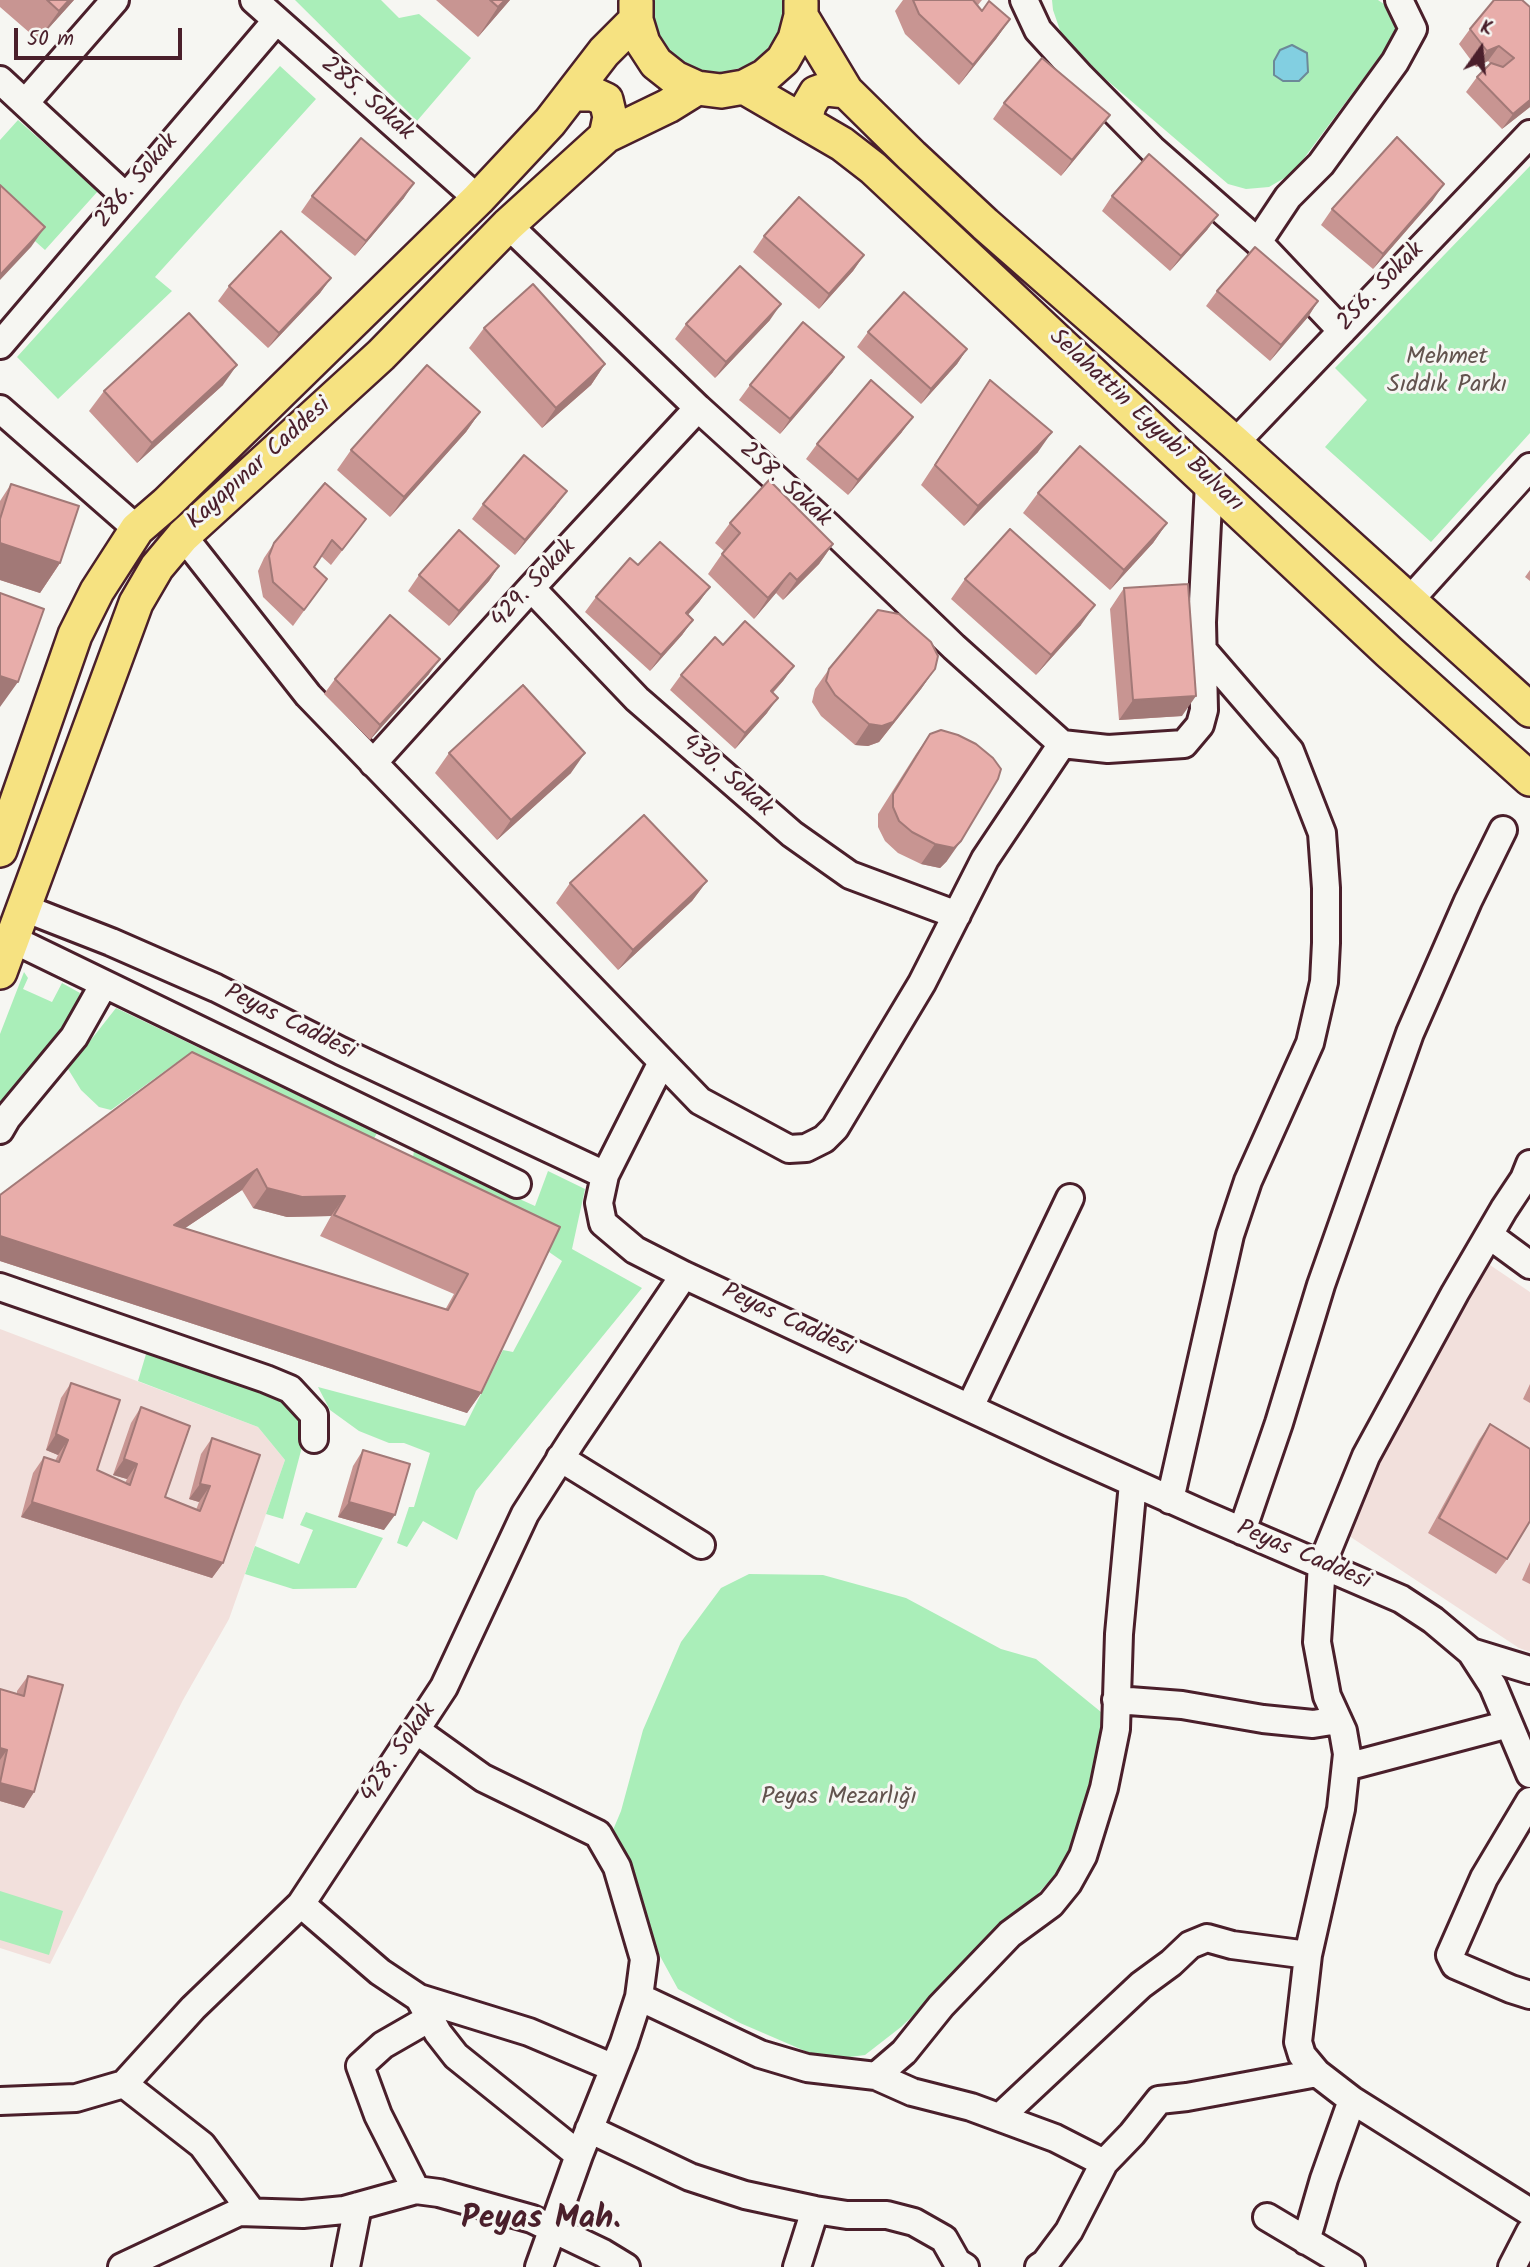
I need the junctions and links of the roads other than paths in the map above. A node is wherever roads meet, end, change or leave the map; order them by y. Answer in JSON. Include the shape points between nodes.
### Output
{"nodes":[{"id":1,"x":115,"y":0,"type":"edge"},
{"id":2,"x":254,"y":0,"type":"edge"},
{"id":3,"x":1024,"y":0,"type":"edge"},
{"id":4,"x":1399,"y":0,"type":"edge"},
{"id":5,"x":801,"y":5,"type":"edge"},
{"id":6,"x":634,"y":7,"type":"edge"},
{"id":7,"x":276,"y":21,"type":"junction"},
{"id":8,"x":0,"y":80,"type":"edge"},
{"id":9,"x":744,"y":87,"type":"junction"},
{"id":10,"x":697,"y":88,"type":"junction"},
{"id":11,"x":846,"y":91,"type":"junction"},
{"id":12,"x":572,"y":94,"type":"junction"},
{"id":13,"x":25,"y":103,"type":"junction"},
{"id":14,"x":805,"y":121,"type":"junction"},
{"id":15,"x":1530,"y":134,"type":"edge"},
{"id":16,"x":606,"y":136,"type":"junction"},
{"id":17,"x":125,"y":196,"type":"junction"},
{"id":18,"x":478,"y":199,"type":"junction"},
{"id":19,"x":508,"y":225,"type":"junction"},
{"id":20,"x":1258,"y":242,"type":"junction"},
{"id":21,"x":1342,"y":331,"type":"junction"},
{"id":22,"x":0,"y":345,"type":"edge"},
{"id":23,"x":698,"y":408,"type":"junction"},
{"id":24,"x":0,"y":409,"type":"edge"},
{"id":25,"x":1235,"y":443,"type":"junction"},
{"id":26,"x":1530,"y":467,"type":"edge"},
{"id":27,"x":1209,"y":484,"type":"junction"},
{"id":28,"x":137,"y":529,"type":"junction"},
{"id":29,"x":183,"y":536,"type":"junction"},
{"id":30,"x":531,"y":588,"type":"junction"},
{"id":31,"x":1409,"y":601,"type":"junction"},
{"id":32,"x":1202,"y":649,"type":"junction"},
{"id":33,"x":1530,"y":709,"type":"edge"},
{"id":34,"x":1062,"y":744,"type":"junction"},
{"id":35,"x":373,"y":763,"type":"junction"},
{"id":36,"x":1530,"y":779,"type":"edge"},
{"id":37,"x":1503,"y":830,"type":"dead end"},
{"id":38,"x":0,"y":850,"type":"edge"},
{"id":39,"x":24,"y":908,"type":"junction"},
{"id":40,"x":957,"y":915,"type":"junction"},
{"id":41,"x":12,"y":939,"type":"junction"},
{"id":42,"x":0,"y":972,"type":"edge"},
{"id":43,"x":104,"y":984,"type":"junction"},
{"id":44,"x":662,"y":1062,"type":"junction"},
{"id":45,"x":0,"y":1130,"type":"edge"},
{"id":46,"x":1530,"y":1164,"type":"edge"},
{"id":47,"x":605,"y":1175,"type":"junction"},
{"id":48,"x":517,"y":1184,"type":"dead end"},
{"id":49,"x":1070,"y":1198,"type":"dead end"},
{"id":50,"x":1489,"y":1235,"type":"junction"},
{"id":51,"x":1530,"y":1265,"type":"edge"},
{"id":52,"x":684,"y":1275,"type":"junction"},
{"id":53,"x":0,"y":1287,"type":"edge"},
{"id":54,"x":970,"y":1407,"type":"junction"},
{"id":55,"x":314,"y":1439,"type":"dead end"},
{"id":56,"x":560,"y":1458,"type":"junction"},
{"id":57,"x":1133,"y":1483,"type":"junction"},
{"id":58,"x":1170,"y":1500,"type":"junction"},
{"id":59,"x":1242,"y":1531,"type":"junction"},
{"id":60,"x":701,"y":1545,"type":"dead end"},
{"id":61,"x":1322,"y":1564,"type":"junction"},
{"id":62,"x":1471,"y":1652,"type":"junction"},
{"id":63,"x":1530,"y":1670,"type":"edge"},
{"id":64,"x":1116,"y":1700,"type":"junction"},
{"id":65,"x":1338,"y":1720,"type":"junction"},
{"id":66,"x":1509,"y":1724,"type":"junction"},
{"id":67,"x":416,"y":1730,"type":"junction"},
{"id":68,"x":1346,"y":1767,"type":"junction"},
{"id":69,"x":1530,"y":1774,"type":"edge"},
{"id":70,"x":1530,"y":1801,"type":"edge"},
{"id":71,"x":301,"y":1904,"type":"junction"},
{"id":72,"x":1308,"y":1955,"type":"junction"},
{"id":73,"x":1530,"y":1995,"type":"edge"},
{"id":74,"x":639,"y":1997,"type":"junction"},
{"id":75,"x":425,"y":2008,"type":"junction"},
{"id":76,"x":614,"y":2068,"type":"junction"},
{"id":77,"x":1317,"y":2073,"type":"junction"},
{"id":78,"x":876,"y":2076,"type":"junction"},
{"id":79,"x":124,"y":2084,"type":"junction"},
{"id":80,"x":1352,"y":2100,"type":"junction"},
{"id":81,"x":0,"y":2101,"type":"edge"},
{"id":82,"x":1000,"y":2117,"type":"junction"},
{"id":83,"x":589,"y":2129,"type":"junction"},
{"id":84,"x":579,"y":2155,"type":"junction"},
{"id":85,"x":1104,"y":2163,"type":"junction"},
{"id":86,"x":416,"y":2190,"type":"junction"},
{"id":87,"x":358,"y":2206,"type":"junction"},
{"id":88,"x":814,"y":2210,"type":"junction"},
{"id":89,"x":252,"y":2212,"type":"junction"},
{"id":90,"x":1530,"y":2212,"type":"edge"},
{"id":91,"x":1267,"y":2217,"type":"dead end"},
{"id":92,"x":552,"y":2228,"type":"junction"},
{"id":93,"x":1530,"y":2232,"type":"edge"},
{"id":94,"x":1306,"y":2241,"type":"junction"},
{"id":95,"x":122,"y":2267,"type":"edge"},
{"id":96,"x":346,"y":2267,"type":"edge"},
{"id":97,"x":539,"y":2267,"type":"edge"},
{"id":98,"x":626,"y":2267,"type":"edge"},
{"id":99,"x":797,"y":2267,"type":"edge"},
{"id":100,"x":965,"y":2267,"type":"edge"},
{"id":101,"x":1039,"y":2267,"type":"edge"},
{"id":102,"x":1351,"y":2267,"type":"edge"},
{"id":103,"x":1512,"y":2267,"type":"edge"}],
"edges":[{"from":1,"to":13,"type":"street"},
{"from":2,"to":7,"type":"street","name":"285. Sokak"},
{"from":3,"to":20,"type":"street","via":[[1038,30],[1081,77],[1152,149]]},
{"from":4,"to":20,"type":"street","via":[[1413,29],[1395,62],[1321,164],[1287,197]]},
{"from":5,"to":9,"type":"main road","via":[[795,39],[783,60]]},
{"from":5,"to":11,"type":"main road","name":"Selahattin Eyyubi Bulvarı"},
{"from":6,"to":10,"type":"main road","via":[[643,43],[656,63]]},
{"from":6,"to":12,"type":"main road","name":"Kayapınar Caddesi"},
{"from":7,"to":17,"type":"street","name":"286. Sokak"},
{"from":7,"to":18,"type":"street","name":"285. Sokak"},
{"from":8,"to":13,"type":"street"},
{"from":9,"to":10,"type":"main road","via":[[721,91]]},
{"from":9,"to":14,"type":"main road","name":"Selahattin Eyyubi Bulvarı"},
{"from":10,"to":16,"type":"main road","name":"Kayapınar Caddesi"},
{"from":11,"to":14,"type":"main road","via":[[817,93]]},
{"from":11,"to":25,"type":"main road","name":"Selahattin Eyyubi Bulvarı","via":[[985,224]]},
{"from":12,"to":16,"type":"main road","via":[[593,94],[606,100],[610,117]]},
{"from":12,"to":18,"type":"main road","name":"Kayapınar Caddesi"},
{"from":13,"to":17,"type":"street"},
{"from":14,"to":27,"type":"main road","name":"Selahattin Eyyubi Bulvarı","via":[[873,168]]},
{"from":15,"to":21,"type":"street","name":"256. Sokak"},
{"from":16,"to":19,"type":"main road","name":"Kayapınar Caddesi"},
{"from":17,"to":22,"type":"street","name":"286. Sokak"},
{"from":18,"to":28,"type":"main road","name":"Kayapınar Caddesi"},
{"from":19,"to":23,"type":"street","name":"258. Sokak"},
{"from":19,"to":29,"type":"main road","name":"Kayapınar Caddesi","via":[[381,355]]},
{"from":20,"to":21,"type":"street"},
{"from":21,"to":25,"type":"street","name":"256. Sokak"},
{"from":23,"to":30,"type":"street","name":"429. Sokak"},
{"from":23,"to":34,"type":"street","name":"258. Sokak"},
{"from":24,"to":28,"type":"street"},
{"from":25,"to":31,"type":"main road","name":"Selahattin Eyyubi Bulvarı"},
{"from":26,"to":31,"type":"street"},
{"from":27,"to":32,"type":"street"},
{"from":27,"to":36,"type":"main road","name":"Selahattin Eyyubi Bulvarı"},
{"from":28,"to":38,"type":"main road","name":"Kayapınar Caddesi","via":[[75,635]]},
{"from":29,"to":35,"type":"street","via":[[309,695]]},
{"from":29,"to":39,"type":"main road","name":"Kayapınar Caddesi","via":[[136,603]]},
{"from":30,"to":35,"type":"street","name":"429. Sokak"},
{"from":30,"to":40,"type":"street","name":"430. Sokak","via":[[637,699],[792,834],[850,875]]},
{"from":31,"to":33,"type":"main road","name":"Selahattin Eyyubi Bulvarı"},
{"from":32,"to":34,"type":"street","via":[[1204,710],[1200,725],[1184,744],[1108,749]]},
{"from":32,"to":58,"type":"street","via":[[1290,751],[1322,833],[1326,943],[1324,982],[1310,1043],[1248,1181],[1230,1235]]},
{"from":34,"to":40,"type":"street","via":[[985,859]]},
{"from":35,"to":44,"type":"street"},
{"from":37,"to":59,"type":"street","via":[[1410,1032],[1321,1285]]},
{"from":39,"to":41,"type":"main road","name":"Kayapınar Caddesi"},
{"from":39,"to":47,"type":"street","name":"Peyas Caddesi","via":[[216,988]]},
{"from":40,"to":44,"type":"street","via":[[922,983],[824,1139],[789,1149],[700,1101]]},
{"from":41,"to":42,"type":"main road","name":"Kayapınar Caddesi"},
{"from":41,"to":43,"type":"street"},
{"from":43,"to":45,"type":"street","via":[[74,1037]]},
{"from":43,"to":48,"type":"street"},
{"from":44,"to":47,"type":"street"},
{"from":46,"to":50,"type":"street"},
{"from":47,"to":52,"type":"street","name":"Peyas Caddesi","via":[[599,1203],[603,1223],[635,1250]]},
{"from":49,"to":54,"type":"street"},
{"from":50,"to":51,"type":"street"},
{"from":50,"to":61,"type":"street","via":[[1366,1456]]},
{"from":52,"to":54,"type":"street","name":"Peyas Caddesi"},
{"from":52,"to":56,"type":"street","name":"428. Sokak"},
{"from":53,"to":55,"type":"street","via":[[290,1389],[313,1415]]},
{"from":54,"to":57,"type":"street","name":"Peyas Caddesi"},
{"from":56,"to":60,"type":"street"},
{"from":56,"to":67,"type":"street","name":"428. Sokak","via":[[525,1514],[444,1688]]},
{"from":57,"to":58,"type":"street","name":"Peyas Caddesi"},
{"from":57,"to":64,"type":"street"},
{"from":58,"to":59,"type":"street","name":"Peyas Caddesi"},
{"from":59,"to":61,"type":"street","name":"Peyas Caddesi"},
{"from":61,"to":62,"type":"street","name":"Peyas Caddesi","via":[[1401,1599]]},
{"from":61,"to":65,"type":"street","via":[[1317,1642],[1326,1696]]},
{"from":62,"to":63,"type":"street"},
{"from":62,"to":66,"type":"street","name":"Peyas Caddesi","via":[[1493,1686]]},
{"from":64,"to":65,"type":"street","via":[[1313,1724]]},
{"from":64,"to":78,"type":"street","via":[[1104,1788],[1083,1856],[1068,1883],[1051,1904],[1010,1934],[904,2052]]},
{"from":65,"to":68,"type":"street"},
{"from":66,"to":68,"type":"street"},
{"from":66,"to":69,"type":"street","name":"Peyas Caddesi"},
{"from":67,"to":71,"type":"street","name":"428. Sokak"},
{"from":67,"to":74,"type":"street","via":[[483,1778],[598,1834],[617,1867],[644,1959]]},
{"from":68,"to":72,"type":"street"},
{"from":70,"to":73,"type":"street","via":[[1485,1878],[1450,1955],[1455,1965]]},
{"from":71,"to":75,"type":"street"},
{"from":71,"to":79,"type":"street","name":"428. Sokak","via":[[193,2008]]},
{"from":72,"to":77,"type":"street","via":[[1298,2042]]},
{"from":72,"to":82,"type":"street","via":[[1207,1938],[1190,1945]]},
{"from":74,"to":76,"type":"street"},
{"from":74,"to":78,"type":"street","via":[[760,2054],[807,2068]]},
{"from":75,"to":76,"type":"street","via":[[529,2032]]},
{"from":75,"to":84,"type":"street","via":[[456,2056]]},
{"from":75,"to":86,"type":"street","via":[[360,2066],[378,2115]]},
{"from":76,"to":83,"type":"street"},
{"from":77,"to":80,"type":"street"},
{"from":77,"to":85,"type":"street","via":[[1159,2100]]},
{"from":78,"to":82,"type":"street","via":[[912,2092]]},
{"from":79,"to":81,"type":"street","via":[[76,2098]]},
{"from":79,"to":89,"type":"street","via":[[202,2145]]},
{"from":80,"to":90,"type":"street"},
{"from":80,"to":94,"type":"street"},
{"from":82,"to":85,"type":"street"},
{"from":83,"to":84,"type":"street"},
{"from":83,"to":88,"type":"street","via":[[690,2177]]},
{"from":84,"to":92,"type":"street"},
{"from":85,"to":101,"type":"street","via":[[1069,2231]]},
{"from":86,"to":87,"type":"street"},
{"from":86,"to":92,"type":"street","via":[[493,2207]]},
{"from":87,"to":89,"type":"street","via":[[303,2214]]},
{"from":87,"to":96,"type":"street"},
{"from":88,"to":99,"type":"street"},
{"from":88,"to":100,"type":"street","via":[[887,2215],[914,2222],[944,2239]]},
{"from":89,"to":95,"type":"street","via":[[239,2212]]},
{"from":91,"to":94,"type":"street"},
{"from":92,"to":97,"type":"street"},
{"from":92,"to":98,"type":"street"},
{"from":93,"to":103,"type":"street"},
{"from":94,"to":102,"type":"street"}]}
